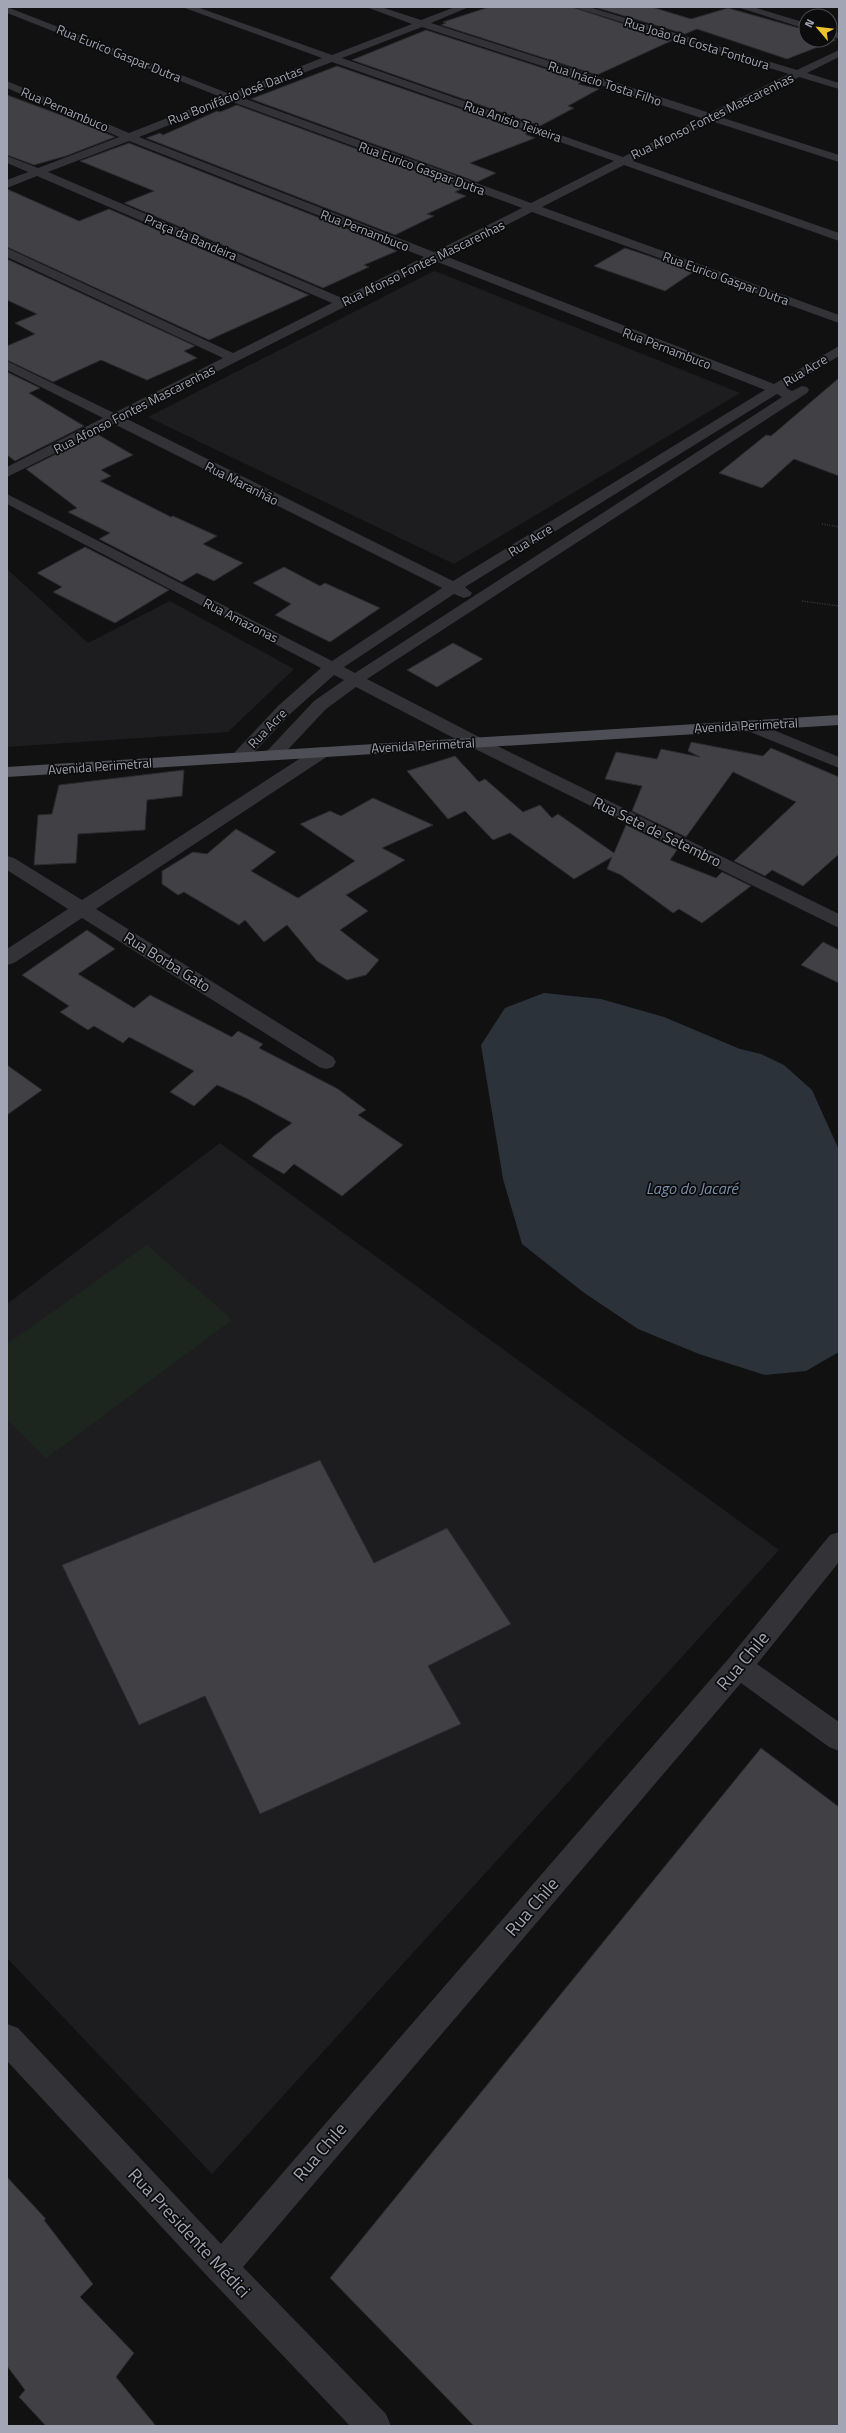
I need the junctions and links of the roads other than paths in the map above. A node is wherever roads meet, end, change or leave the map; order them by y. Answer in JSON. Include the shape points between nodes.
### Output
{"nodes":[{"id":1,"x":187,"y":7,"type":"edge"},
{"id":2,"x":371,"y":7,"type":"edge"},
{"id":3,"x":464,"y":7,"type":"edge"},
{"id":4,"x":578,"y":7,"type":"edge"},
{"id":5,"x":742,"y":7,"type":"edge"},
{"id":6,"x":7,"y":9,"type":"edge"},
{"id":7,"x":424,"y":23,"type":"junction"},
{"id":8,"x":798,"y":24,"type":"edge"},
{"id":9,"x":839,"y":53,"type":"edge"},
{"id":10,"x":332,"y":58,"type":"junction"},
{"id":11,"x":798,"y":74,"type":"junction"},
{"id":12,"x":7,"y":84,"type":"edge"},
{"id":13,"x":839,"y":86,"type":"edge"},
{"id":14,"x":229,"y":97,"type":"junction"},
{"id":15,"x":710,"y":117,"type":"junction"},
{"id":16,"x":129,"y":137,"type":"junction"},
{"id":17,"x":7,"y":159,"type":"edge"},
{"id":18,"x":839,"y":159,"type":"edge"},
{"id":19,"x":623,"y":160,"type":"junction"},
{"id":20,"x":39,"y":172,"type":"junction"},
{"id":21,"x":7,"y":184,"type":"edge"},
{"id":22,"x":532,"y":208,"type":"junction"},
{"id":23,"x":839,"y":236,"type":"edge"},
{"id":24,"x":7,"y":252,"type":"edge"},
{"id":25,"x":434,"y":257,"type":"junction"},
{"id":26,"x":343,"y":302,"type":"junction"},
{"id":27,"x":839,"y":319,"type":"edge"},
{"id":28,"x":839,"y":350,"type":"edge"},
{"id":29,"x":234,"y":358,"type":"junction"},
{"id":30,"x":7,"y":365,"type":"edge"},
{"id":31,"x":839,"y":366,"type":"edge"},
{"id":32,"x":774,"y":389,"type":"junction"},
{"id":33,"x":793,"y":396,"type":"junction"},
{"id":34,"x":114,"y":418,"type":"junction"},
{"id":35,"x":7,"y":472,"type":"edge"},
{"id":36,"x":7,"y":498,"type":"edge"},
{"id":37,"x":453,"y":588,"type":"junction"},
{"id":38,"x":478,"y":599,"type":"junction"},
{"id":39,"x":333,"y":667,"type":"junction"},
{"id":40,"x":356,"y":679,"type":"junction"},
{"id":41,"x":839,"y":720,"type":"edge"},
{"id":42,"x":749,"y":725,"type":"junction"},
{"id":43,"x":475,"y":742,"type":"junction"},
{"id":44,"x":322,"y":752,"type":"junction"},
{"id":45,"x":273,"y":755,"type":"junction"},
{"id":46,"x":240,"y":757,"type":"junction"},
{"id":47,"x":839,"y":763,"type":"edge"},
{"id":48,"x":7,"y":772,"type":"edge"},
{"id":49,"x":7,"y":862,"type":"edge"},
{"id":50,"x":81,"y":909,"type":"junction"},
{"id":51,"x":839,"y":922,"type":"edge"},
{"id":52,"x":7,"y":958,"type":"edge"},
{"id":53,"x":326,"y":1062,"type":"dead end"},
{"id":54,"x":839,"y":1543,"type":"edge"},
{"id":55,"x":739,"y":1666,"type":"junction"},
{"id":56,"x":839,"y":1738,"type":"edge"},
{"id":57,"x":7,"y":2039,"type":"edge"},
{"id":58,"x":221,"y":2268,"type":"junction"},
{"id":59,"x":374,"y":2426,"type":"edge"}],
"edges":[{"from":1,"to":10,"type":"street","name":"Rua Anisio Teixeira"},
{"from":2,"to":7,"type":"street","name":"Rua Inácio Tosta Filho"},
{"from":3,"to":7,"type":"street","name":"Rua Bonifácio José Dantas"},
{"from":4,"to":11,"type":"street","name":"Rua João da Costa Fontoura"},
{"from":5,"to":8,"type":"street"},
{"from":6,"to":14,"type":"street","name":"Rua Eurico Gaspar Dutra"},
{"from":7,"to":10,"type":"street","name":"Rua Bonifácio José Dantas"},
{"from":7,"to":15,"type":"street","name":"Rua Inácio Tosta Filho"},
{"from":9,"to":11,"type":"street","name":"Rua Afonso Fontes Mascarenhas"},
{"from":10,"to":14,"type":"street","name":"Rua Bonifácio José Dantas"},
{"from":10,"to":19,"type":"street","name":"Rua Anisio Teixeira"},
{"from":11,"to":13,"type":"street","name":"Rua João da Costa Fontoura"},
{"from":11,"to":15,"type":"street","name":"Rua Afonso Fontes Mascarenhas"},
{"from":12,"to":16,"type":"street","name":"Rua Pernambuco"},
{"from":14,"to":16,"type":"street","name":"Rua Bonifácio José Dantas"},
{"from":14,"to":22,"type":"street","name":"Rua Eurico Gaspar Dutra"},
{"from":15,"to":18,"type":"street","name":"Rua Inácio Tosta Filho"},
{"from":15,"to":19,"type":"street","name":"Rua Afonso Fontes Mascarenhas"},
{"from":16,"to":20,"type":"street","name":"Rua Bonifácio José Dantas"},
{"from":16,"to":25,"type":"street","name":"Rua Pernambuco"},
{"from":17,"to":20,"type":"street","name":"Praça da Bandeira"},
{"from":19,"to":22,"type":"street","name":"Rua Afonso Fontes Mascarenhas"},
{"from":19,"to":23,"type":"street","name":"Rua Anisio Teixeira"},
{"from":20,"to":21,"type":"street","name":"Rua Bonifácio José Dantas"},
{"from":20,"to":26,"type":"street","name":"Praça da Bandeira"},
{"from":22,"to":25,"type":"street","name":"Rua Afonso Fontes Mascarenhas"},
{"from":22,"to":27,"type":"street","name":"Rua Eurico Gaspar Dutra"},
{"from":24,"to":29,"type":"street"},
{"from":25,"to":26,"type":"street","name":"Rua Afonso Fontes Mascarenhas"},
{"from":25,"to":32,"type":"street","name":"Rua Pernambuco"},
{"from":26,"to":29,"type":"street","name":"Rua Afonso Fontes Mascarenhas"},
{"from":28,"to":32,"type":"street","name":"Rua Acre"},
{"from":29,"to":34,"type":"street","name":"Rua Afonso Fontes Mascarenhas"},
{"from":30,"to":34,"type":"street","name":"Rua Maranhão"},
{"from":31,"to":33,"type":"street","name":"Rua Acre"},
{"from":32,"to":33,"type":"street","name":"Rua Pernambuco"},
{"from":32,"to":37,"type":"street","name":"Rua Acre"},
{"from":33,"to":38,"type":"street","name":"Rua Acre"},
{"from":34,"to":35,"type":"street","name":"Rua Afonso Fontes Mascarenhas"},
{"from":34,"to":37,"type":"street","name":"Rua Maranhão"},
{"from":36,"to":39,"type":"street","name":"Rua Amazonas"},
{"from":37,"to":38,"type":"street","name":"Rua Maranhão"},
{"from":37,"to":39,"type":"street","name":"Rua Acre"},
{"from":38,"to":40,"type":"street","name":"Rua Acre"},
{"from":39,"to":40,"type":"street","name":"Rua Amazonas"},
{"from":39,"to":46,"type":"street","name":"Rua Acre","via":[[284,710]]},
{"from":40,"to":43,"type":"street","name":"Rua Amazonas"},
{"from":40,"to":45,"type":"street","name":"Rua Acre","via":[[320,705]]},
{"from":41,"to":42,"type":"main road","name":"Avenida Perimetral"},
{"from":42,"to":43,"type":"main road","name":"Avenida Perimetral"},
{"from":42,"to":47,"type":"street"},
{"from":43,"to":44,"type":"main road","name":"Avenida Perimetral"},
{"from":43,"to":51,"type":"street","name":"Rua Sete de Setembro"},
{"from":44,"to":45,"type":"main road","name":"Avenida Perimetral"},
{"from":44,"to":50,"type":"street"},
{"from":45,"to":46,"type":"main road","name":"Avenida Perimetral"},
{"from":46,"to":48,"type":"main road","name":"Avenida Perimetral"},
{"from":49,"to":50,"type":"street","name":"Rua Borba Gato"},
{"from":50,"to":52,"type":"street"},
{"from":50,"to":53,"type":"street","name":"Rua Borba Gato"},
{"from":54,"to":55,"type":"street","name":"Rua Chile"},
{"from":55,"to":56,"type":"street"},
{"from":55,"to":58,"type":"street","name":"Rua Chile"},
{"from":57,"to":58,"type":"street","name":"Rua Presidente Médici"},
{"from":58,"to":59,"type":"street","name":"Rua Presidente Médici"}]}
